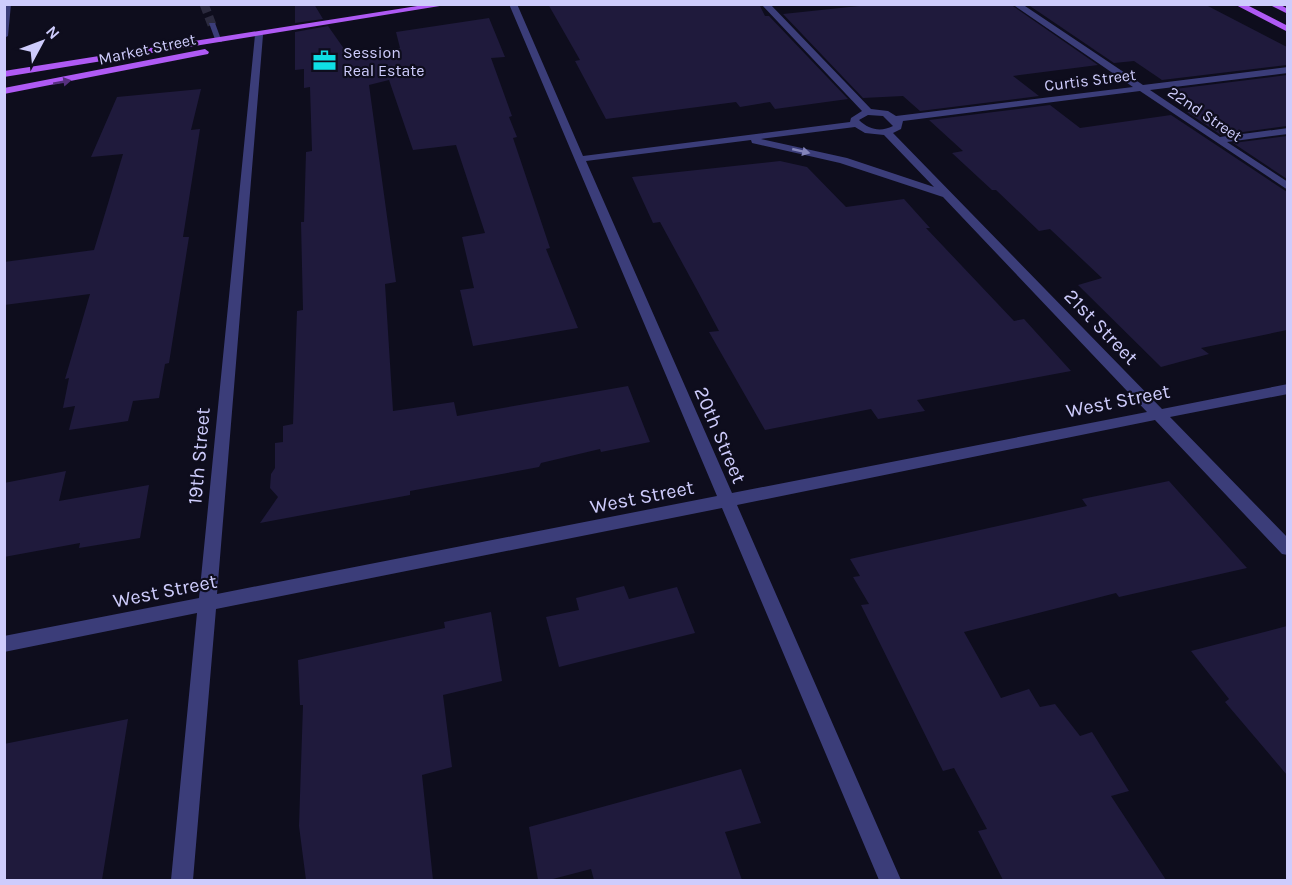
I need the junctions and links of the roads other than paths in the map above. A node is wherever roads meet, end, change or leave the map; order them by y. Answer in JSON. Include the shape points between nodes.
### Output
{"nodes":[{"id":1,"x":7,"y":4,"type":"edge"},
{"id":2,"x":448,"y":4,"type":"edge"},
{"id":3,"x":513,"y":4,"type":"edge"},
{"id":4,"x":783,"y":4,"type":"edge"},
{"id":5,"x":1016,"y":4,"type":"edge"},
{"id":6,"x":1238,"y":4,"type":"edge"},
{"id":7,"x":1272,"y":4,"type":"edge"},
{"id":8,"x":766,"y":5,"type":"edge"},
{"id":9,"x":1287,"y":12,"type":"edge"},
{"id":10,"x":212,"y":25,"type":"tunnel mouth"},
{"id":11,"x":1287,"y":30,"type":"edge"},
{"id":12,"x":5,"y":31,"type":"edge"},
{"id":13,"x":259,"y":35,"type":"junction"},
{"id":14,"x":219,"y":40,"type":"junction"},
{"id":15,"x":1287,"y":70,"type":"edge"},
{"id":16,"x":4,"y":74,"type":"edge"},
{"id":17,"x":1140,"y":89,"type":"junction"},
{"id":18,"x":4,"y":91,"type":"edge"},
{"id":19,"x":868,"y":112,"type":"junction"},
{"id":20,"x":897,"y":119,"type":"junction"},
{"id":21,"x":856,"y":124,"type":"junction"},
{"id":22,"x":1287,"y":131,"type":"edge"},
{"id":23,"x":887,"y":132,"type":"junction"},
{"id":24,"x":744,"y":139,"type":"junction"},
{"id":25,"x":1217,"y":140,"type":"junction"},
{"id":26,"x":581,"y":159,"type":"junction"},
{"id":27,"x":1286,"y":184,"type":"edge"},
{"id":28,"x":947,"y":196,"type":"junction"},
{"id":29,"x":1287,"y":389,"type":"edge"},
{"id":30,"x":1157,"y":414,"type":"junction"},
{"id":31,"x":725,"y":502,"type":"junction"},
{"id":32,"x":1287,"y":549,"type":"edge"},
{"id":33,"x":207,"y":604,"type":"junction"},
{"id":34,"x":4,"y":644,"type":"edge"},
{"id":35,"x":182,"y":880,"type":"edge"},
{"id":36,"x":890,"y":880,"type":"edge"}],
"edges":[{"from":1,"to":12,"type":"street"},
{"from":2,"to":13,"type":"main road","name":"Market Street"},
{"from":3,"to":26,"type":"street","name":"20th Street"},
{"from":4,"to":8,"type":"street"},
{"from":5,"to":17,"type":"street","name":"22nd Street"},
{"from":6,"to":11,"type":"main road"},
{"from":7,"to":9,"type":"main road"},
{"from":8,"to":19,"type":"street"},
{"from":10,"to":14,"type":"street"},
{"from":13,"to":14,"type":"main road","name":"Market Street"},
{"from":18,"to":13,"type":"main road","name":"Market Street","one_way":true,"via":[[204,52]]},
{"from":13,"to":33,"type":"street","name":"19th Street"},
{"from":14,"to":16,"type":"main road","name":"Market Street"},
{"from":15,"to":17,"type":"street","name":"Curtis Street"},
{"from":17,"to":20,"type":"street","name":"Curtis Street"},
{"from":17,"to":25,"type":"street","name":"22nd Street"},
{"from":19,"to":20,"type":"street","via":[[885,113]]},
{"from":19,"to":21,"type":"street","via":[[856,117]]},
{"from":20,"to":23,"type":"street","via":[[898,127]]},
{"from":21,"to":23,"type":"street"},
{"from":21,"to":24,"type":"street"},
{"from":22,"to":25,"type":"street"},
{"from":23,"to":28,"type":"street","name":"21st Street"},
{"from":24,"to":26,"type":"street"},
{"from":24,"to":28,"type":"street","one_way":true,"via":[[843,160]]},
{"from":25,"to":27,"type":"street","name":"22nd Street"},
{"from":26,"to":31,"type":"street","name":"20th Street"},
{"from":28,"to":30,"type":"street","name":"21st Street"},
{"from":29,"to":30,"type":"street","name":"West Street"},
{"from":30,"to":31,"type":"street","name":"West Street"},
{"from":30,"to":32,"type":"street","name":"21st Street"},
{"from":31,"to":33,"type":"street","name":"West Street"},
{"from":31,"to":36,"type":"street","name":"20th Street"},
{"from":33,"to":34,"type":"street","name":"West Street"},
{"from":33,"to":35,"type":"street","name":"19th Street"}]}
